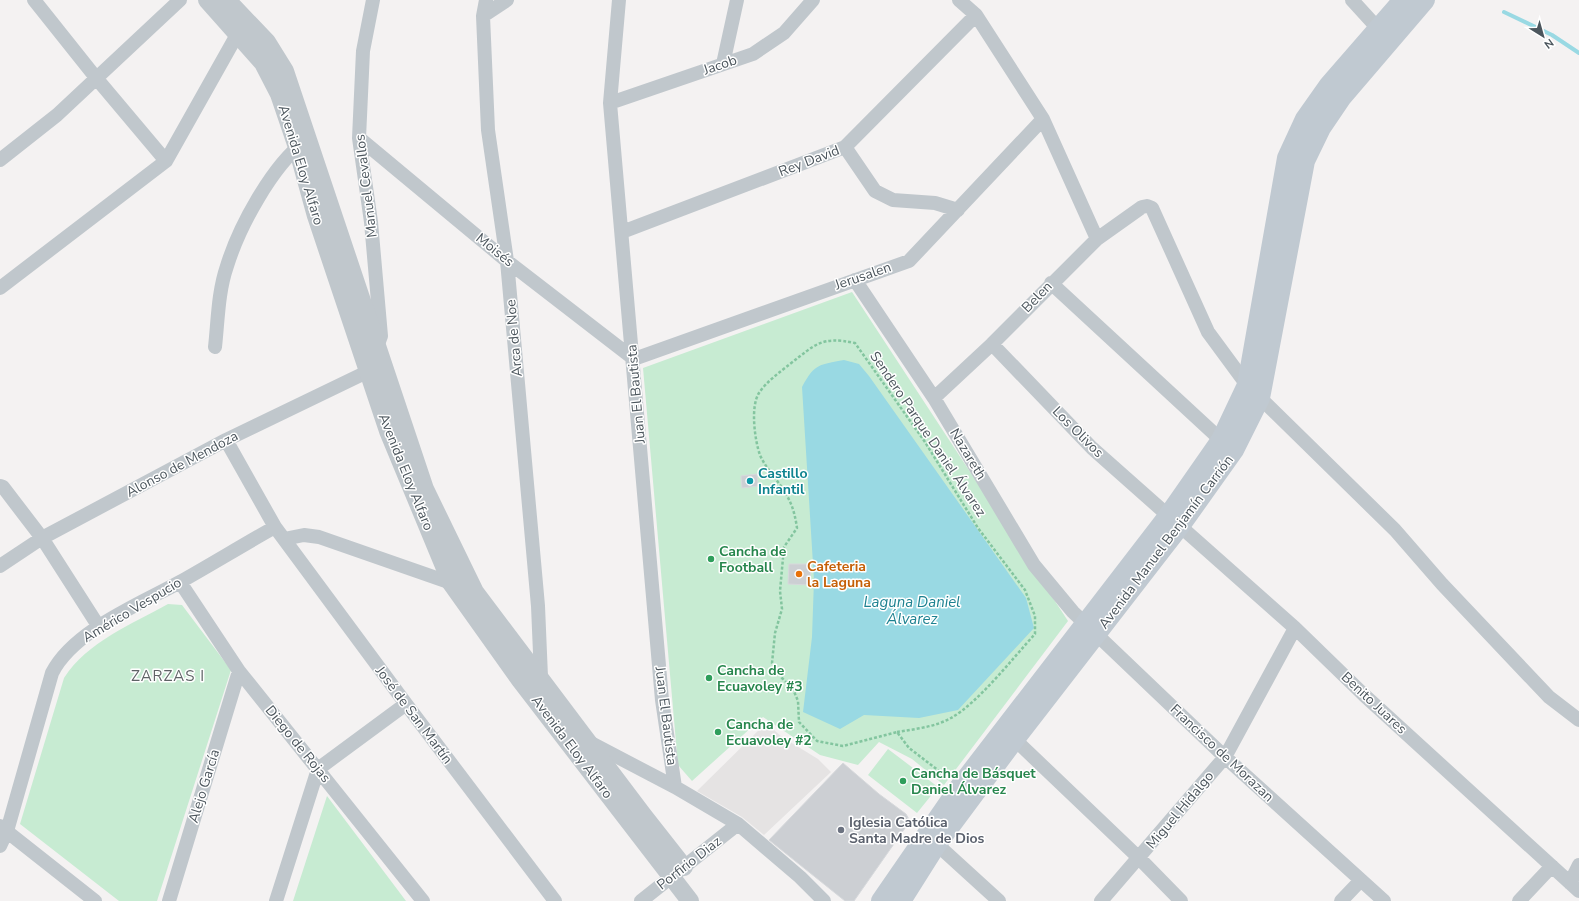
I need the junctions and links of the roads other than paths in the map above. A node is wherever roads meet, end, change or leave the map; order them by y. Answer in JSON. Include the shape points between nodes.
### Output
{"nodes":[{"id":1,"x":34,"y":0,"type":"edge"},
{"id":2,"x":180,"y":0,"type":"edge"},
{"id":3,"x":207,"y":0,"type":"edge"},
{"id":4,"x":227,"y":0,"type":"edge"},
{"id":5,"x":373,"y":0,"type":"edge"},
{"id":6,"x":486,"y":0,"type":"edge"},
{"id":7,"x":507,"y":0,"type":"edge"},
{"id":8,"x":619,"y":0,"type":"edge"},
{"id":9,"x":738,"y":0,"type":"edge"},
{"id":10,"x":813,"y":0,"type":"edge"},
{"id":11,"x":958,"y":0,"type":"edge"},
{"id":12,"x":1352,"y":0,"type":"edge"},
{"id":13,"x":1403,"y":0,"type":"edge"},
{"id":14,"x":1425,"y":0,"type":"edge"},
{"id":15,"x":976,"y":15,"type":"junction"},
{"id":16,"x":483,"y":16,"type":"junction"},
{"id":17,"x":238,"y":33,"type":"junction"},
{"id":18,"x":1384,"y":35,"type":"junction"},
{"id":19,"x":723,"y":64,"type":"junction"},
{"id":20,"x":96,"y":79,"type":"junction"},
{"id":21,"x":610,"y":103,"type":"junction"},
{"id":22,"x":1043,"y":119,"type":"junction"},
{"id":23,"x":359,"y":138,"type":"junction"},
{"id":24,"x":302,"y":143,"type":"junction"},
{"id":25,"x":845,"y":147,"type":"junction"},
{"id":26,"x":2,"y":154,"type":"edge"},
{"id":27,"x":166,"y":161,"type":"junction"},
{"id":28,"x":958,"y":210,"type":"junction"},
{"id":29,"x":622,"y":232,"type":"junction"},
{"id":30,"x":1096,"y":239,"type":"junction"},
{"id":31,"x":507,"y":260,"type":"junction"},
{"id":32,"x":854,"y":280,"type":"junction"},
{"id":33,"x":1051,"y":283,"type":"junction"},
{"id":34,"x":0,"y":288,"type":"edge"},
{"id":35,"x":992,"y":344,"type":"junction"},
{"id":36,"x":215,"y":348,"type":"dead end"},
{"id":37,"x":369,"y":349,"type":"junction"},
{"id":38,"x":634,"y":359,"type":"junction"},
{"id":39,"x":369,"y":371,"type":"junction"},
{"id":40,"x":1253,"y":391,"type":"junction"},
{"id":41,"x":934,"y":398,"type":"junction"},
{"id":42,"x":226,"y":440,"type":"junction"},
{"id":43,"x":1221,"y":440,"type":"junction"},
{"id":44,"x":0,"y":486,"type":"edge"},
{"id":45,"x":1174,"y":521,"type":"junction"},
{"id":46,"x":275,"y":527,"type":"junction"},
{"id":47,"x":42,"y":538,"type":"junction"},
{"id":48,"x":284,"y":539,"type":"junction"},
{"id":49,"x":0,"y":566,"type":"edge"},
{"id":50,"x":180,"y":582,"type":"junction"},
{"id":51,"x":451,"y":583,"type":"junction"},
{"id":52,"x":99,"y":627,"type":"junction"},
{"id":53,"x":1295,"y":628,"type":"junction"},
{"id":54,"x":1091,"y":630,"type":"junction"},
{"id":55,"x":239,"y":671,"type":"junction"},
{"id":56,"x":541,"y":677,"type":"junction"},
{"id":57,"x":406,"y":704,"type":"junction"},
{"id":58,"x":1579,"y":720,"type":"edge"},
{"id":59,"x":556,"y":726,"type":"junction"},
{"id":60,"x":1009,"y":734,"type":"junction"},
{"id":61,"x":589,"y":741,"type":"junction"},
{"id":62,"x":1224,"y":757,"type":"junction"},
{"id":63,"x":318,"y":769,"type":"junction"},
{"id":64,"x":675,"y":787,"type":"junction"},
{"id":65,"x":738,"y":824,"type":"junction"},
{"id":66,"x":3,"y":829,"type":"edge"},
{"id":67,"x":931,"y":839,"type":"junction"},
{"id":68,"x":0,"y":846,"type":"edge"},
{"id":69,"x":1139,"y":858,"type":"junction"},
{"id":70,"x":1579,"y":864,"type":"edge"},
{"id":71,"x":1552,"y":866,"type":"junction"},
{"id":72,"x":678,"y":872,"type":"junction"},
{"id":73,"x":1361,"y":880,"type":"junction"},
{"id":74,"x":1574,"y":887,"type":"edge"},
{"id":75,"x":95,"y":901,"type":"edge"},
{"id":76,"x":169,"y":901,"type":"edge"},
{"id":77,"x":276,"y":901,"type":"edge"},
{"id":78,"x":424,"y":901,"type":"edge"},
{"id":79,"x":555,"y":901,"type":"edge"},
{"id":80,"x":641,"y":901,"type":"edge"},
{"id":81,"x":690,"y":901,"type":"edge"},
{"id":82,"x":824,"y":901,"type":"edge"},
{"id":83,"x":881,"y":901,"type":"edge"},
{"id":84,"x":901,"y":901,"type":"edge"},
{"id":85,"x":998,"y":901,"type":"edge"},
{"id":86,"x":1101,"y":901,"type":"edge"},
{"id":87,"x":1181,"y":901,"type":"edge"},
{"id":88,"x":1341,"y":901,"type":"edge"},
{"id":89,"x":1384,"y":901,"type":"edge"},
{"id":90,"x":1519,"y":901,"type":"edge"}],
"edges":[{"from":1,"to":20,"type":"street"},
{"from":2,"to":20,"type":"street"},
{"from":3,"to":17,"type":"street","name":"Avenida Eloy Alfaro"},
{"from":4,"to":24,"type":"street","name":"Avenida Eloy Alfaro","via":[[267,42],[285,72]]},
{"from":5,"to":23,"type":"street","name":"Manuel Cevallos","via":[[363,51]]},
{"from":6,"to":16,"type":"street","name":"Arca de Noe"},
{"from":7,"to":16,"type":"street"},
{"from":8,"to":21,"type":"street","name":"Juan El Bautista"},
{"from":9,"to":19,"type":"street"},
{"from":10,"to":19,"type":"street","name":"Jacob","via":[[778,37],[753,54]]},
{"from":11,"to":15,"type":"street"},
{"from":12,"to":18,"type":"street"},
{"from":13,"to":18,"type":"main road","name":"Avenida Manuel Benjamín Carrión"},
{"from":14,"to":18,"type":"main road","name":"Avenida Manuel Benjamín Carrión"},
{"from":15,"to":22,"type":"street"},
{"from":15,"to":25,"type":"street","name":"Rey David"},
{"from":16,"to":31,"type":"street","name":"Arca de Noe","via":[[488,130]]},
{"from":17,"to":24,"type":"street","name":"Avenida Eloy Alfaro","via":[[263,63]]},
{"from":17,"to":27,"type":"street"},
{"from":18,"to":40,"type":"main road","name":"Avenida Manuel Benjamín Carrión","via":[[1321,96],[1305,119],[1287,158]]},
{"from":19,"to":21,"type":"street","name":"Jacob"},
{"from":20,"to":26,"type":"street","via":[[57,115]]},
{"from":20,"to":27,"type":"street"},
{"from":21,"to":29,"type":"street","name":"Juan El Bautista"},
{"from":22,"to":28,"type":"street","name":"Jerusalen"},
{"from":22,"to":30,"type":"street"},
{"from":23,"to":31,"type":"street","name":"Moisés"},
{"from":23,"to":37,"type":"street","name":"Manuel Cevallos","via":[[372,230],[381,336],[380,342]]},
{"from":24,"to":36,"type":"street","via":[[278,168],[236,240],[226,266],[220,294]]},
{"from":24,"to":37,"type":"street","name":"Avenida Eloy Alfaro","via":[[316,216]]},
{"from":25,"to":28,"type":"street","via":[[875,191],[893,200],[935,203]]},
{"from":25,"to":29,"type":"street","name":"Rey David"},
{"from":27,"to":34,"type":"street"},
{"from":28,"to":32,"type":"street","name":"Jerusalen","via":[[909,261]]},
{"from":29,"to":38,"type":"street","name":"Juan El Bautista"},
{"from":30,"to":33,"type":"street","name":"Belen"},
{"from":30,"to":40,"type":"street","name":"Belen","via":[[1142,207],[1152,208],[1208,332]]},
{"from":31,"to":38,"type":"street","name":"Moisés"},
{"from":31,"to":56,"type":"street","name":"Arca de Noe","via":[[538,606]]},
{"from":32,"to":38,"type":"street","name":"Jerusalen"},
{"from":32,"to":41,"type":"street","name":"Nazareth"},
{"from":33,"to":35,"type":"street","name":"Belen"},
{"from":33,"to":43,"type":"street"},
{"from":35,"to":41,"type":"street","name":"Belen"},
{"from":35,"to":45,"type":"street","name":"Los Olivos","via":[[1092,448]]},
{"from":37,"to":39,"type":"street","name":"Avenida Eloy Alfaro"},
{"from":37,"to":56,"type":"street","name":"Avenida Eloy Alfaro","via":[[425,489],[475,592]]},
{"from":38,"to":64,"type":"street","name":"Juan El Bautista","via":[[662,700]]},
{"from":39,"to":42,"type":"street","name":"Alonso de Mendoza"},
{"from":39,"to":51,"type":"street","name":"Avenida Eloy Alfaro","via":[[388,431]]},
{"from":40,"to":43,"type":"main road","name":"Avenida Manuel Benjamín Carrión"},
{"from":40,"to":45,"type":"main road","name":"Avenida Manuel Benjamín Carrión","via":[[1234,450]]},
{"from":40,"to":58,"type":"street","via":[[1395,530],[1442,584],[1549,697]]},
{"from":41,"to":54,"type":"street","name":"Nazareth","via":[[1034,565]]},
{"from":42,"to":46,"type":"street","name":"José de San Martín"},
{"from":42,"to":47,"type":"street","name":"Alonso de Mendoza"},
{"from":43,"to":45,"type":"main road","name":"Avenida Manuel Benjamín Carrión"},
{"from":44,"to":47,"type":"street"},
{"from":45,"to":53,"type":"street","name":"Benito Juares"},
{"from":45,"to":54,"type":"main road","name":"Avenida Manuel Benjamín Carrión"},
{"from":46,"to":48,"type":"street","name":"José de San Martín"},
{"from":46,"to":50,"type":"street","name":"Américo Vespucio"},
{"from":47,"to":49,"type":"street","name":"Alonso de Mendoza"},
{"from":47,"to":52,"type":"street"},
{"from":48,"to":51,"type":"street","via":[[304,535],[319,537]]},
{"from":48,"to":57,"type":"street","name":"José de San Martín"},
{"from":50,"to":52,"type":"street","name":"Américo Vespucio"},
{"from":50,"to":55,"type":"street","name":"Diego de Rojas"},
{"from":51,"to":59,"type":"street","name":"Avenida Eloy Alfaro"},
{"from":52,"to":66,"type":"street","name":"Américo Vespucio","via":[[68,649],[52,673]]},
{"from":53,"to":62,"type":"street","name":"Miguel Hidalgo"},
{"from":53,"to":71,"type":"street","name":"Benito Juares","via":[[1364,695]]},
{"from":54,"to":60,"type":"main road","name":"Avenida Manuel Benjamín Carrión"},
{"from":54,"to":62,"type":"street","name":"Francisco de Morazan"},
{"from":55,"to":63,"type":"street","name":"Diego de Rojas"},
{"from":55,"to":76,"type":"street","name":"Alejo García"},
{"from":56,"to":61,"type":"street","name":"Avenida Eloy Alfaro"},
{"from":57,"to":63,"type":"street"},
{"from":57,"to":79,"type":"street","name":"José de San Martín"},
{"from":59,"to":61,"type":"street"},
{"from":59,"to":72,"type":"street","name":"Avenida Eloy Alfaro"},
{"from":60,"to":67,"type":"main road","name":"Avenida Manuel Benjamín Carrión"},
{"from":60,"to":67,"type":"main road","name":"Avenida Manuel Benjamín Carrión","via":[[961,786]]},
{"from":60,"to":69,"type":"street"},
{"from":61,"to":64,"type":"street"},
{"from":61,"to":72,"type":"street","name":"Avenida Eloy Alfaro","via":[[643,815]]},
{"from":62,"to":69,"type":"street","name":"Miguel Hidalgo"},
{"from":62,"to":73,"type":"street","name":"Francisco de Morazan"},
{"from":63,"to":77,"type":"street"},
{"from":63,"to":78,"type":"street","name":"Diego de Rojas"},
{"from":64,"to":65,"type":"street"},
{"from":65,"to":72,"type":"street","name":"Porfirio Diaz"},
{"from":65,"to":82,"type":"street"},
{"from":66,"to":68,"type":"street","name":"Américo Vespucio"},
{"from":66,"to":75,"type":"street"},
{"from":67,"to":83,"type":"main road","name":"Avenida Manuel Benjamín Carrión"},
{"from":67,"to":84,"type":"main road","name":"Avenida Manuel Benjamín Carrión"},
{"from":67,"to":85,"type":"street"},
{"from":69,"to":86,"type":"street","name":"Miguel Hidalgo"},
{"from":69,"to":87,"type":"street"},
{"from":70,"to":74,"type":"street"},
{"from":71,"to":74,"type":"street","name":"Benito Juares"},
{"from":71,"to":90,"type":"street"},
{"from":72,"to":80,"type":"street","name":"Porfirio Diaz"},
{"from":72,"to":81,"type":"street","name":"Avenida Eloy Alfaro"},
{"from":73,"to":88,"type":"street"},
{"from":73,"to":89,"type":"street","name":"Francisco de Morazan"}]}
